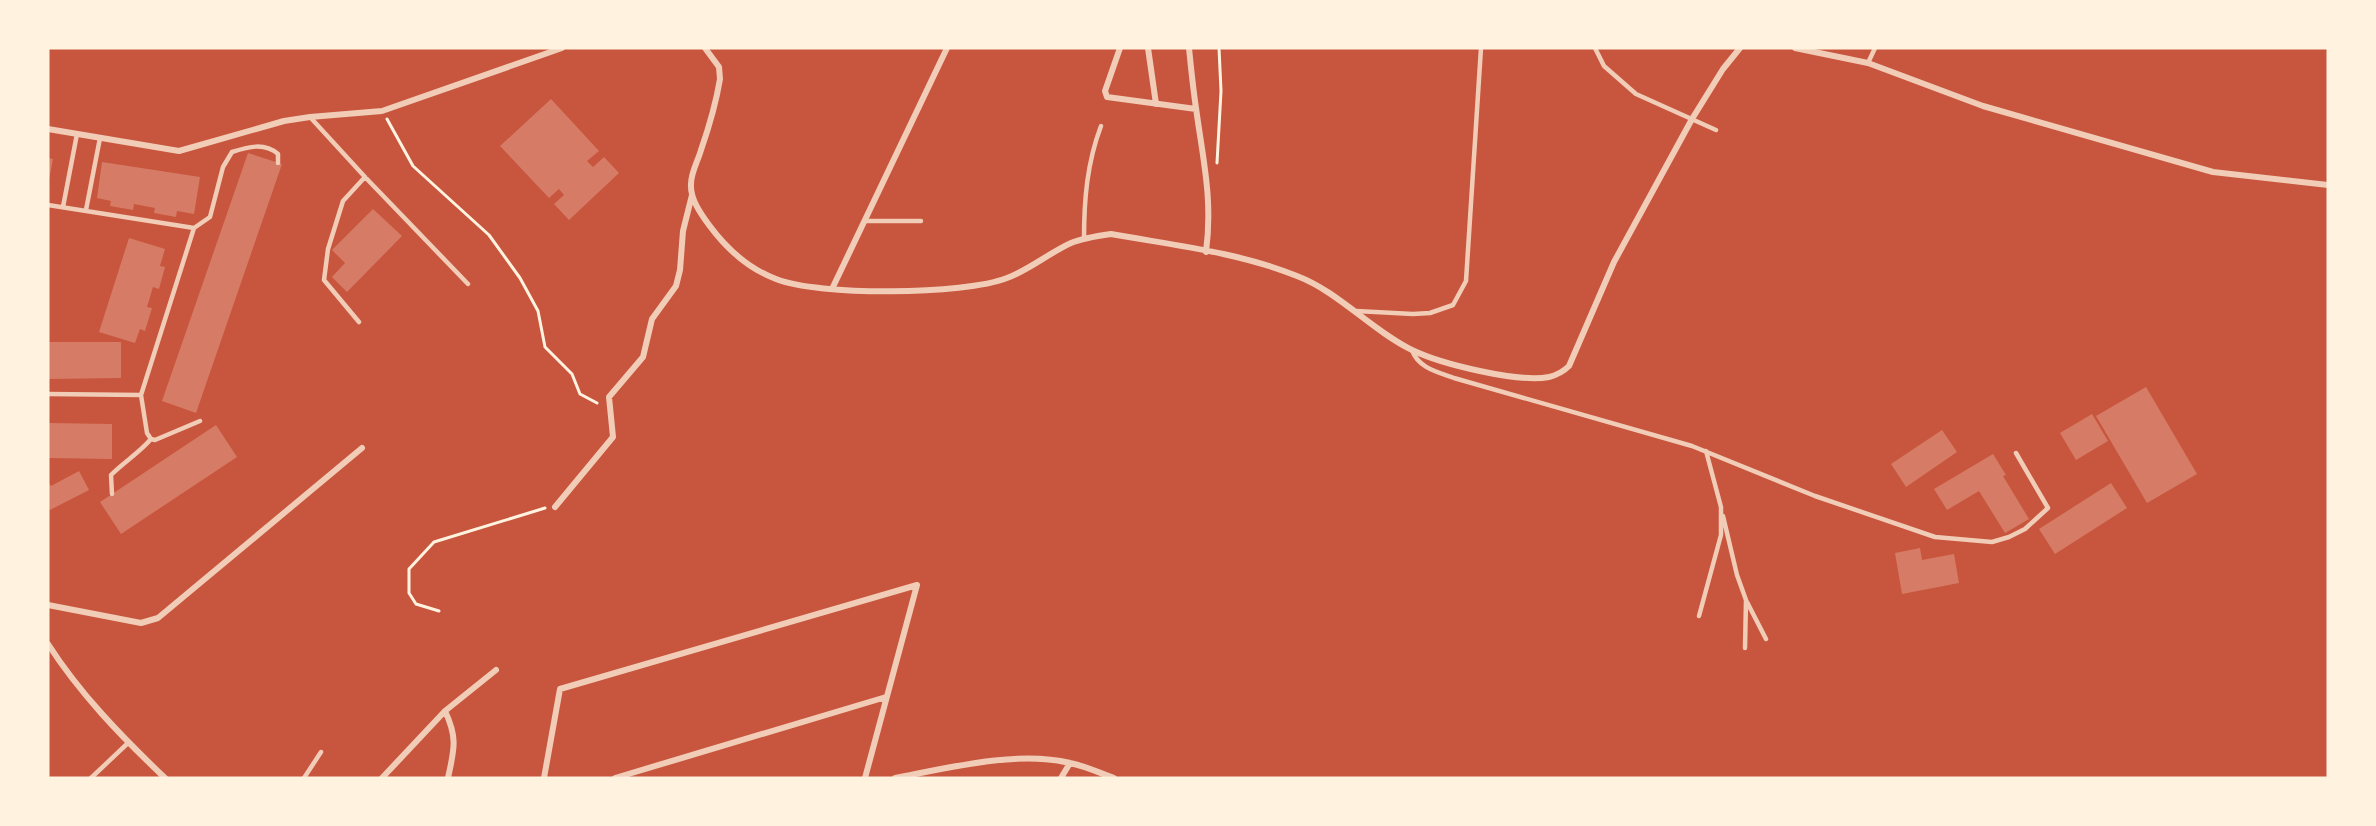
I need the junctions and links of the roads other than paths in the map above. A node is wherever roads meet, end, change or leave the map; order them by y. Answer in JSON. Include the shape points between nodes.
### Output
{"nodes":[{"id":1,"x":562,"y":48,"type":"edge"},
{"id":2,"x":705,"y":48,"type":"edge"},
{"id":3,"x":946,"y":48,"type":"edge"},
{"id":4,"x":1120,"y":48,"type":"edge"},
{"id":5,"x":1148,"y":48,"type":"edge"},
{"id":6,"x":1189,"y":48,"type":"edge"},
{"id":7,"x":1481,"y":48,"type":"edge"},
{"id":8,"x":1595,"y":48,"type":"edge"},
{"id":9,"x":1740,"y":48,"type":"edge"},
{"id":10,"x":1794,"y":48,"type":"edge"},
{"id":11,"x":1875,"y":48,"type":"edge"},
{"id":12,"x":1868,"y":63,"type":"junction"},
{"id":13,"x":1156,"y":104,"type":"junction"},
{"id":14,"x":1196,"y":109,"type":"junction"},
{"id":15,"x":310,"y":117,"type":"junction"},
{"id":16,"x":1692,"y":118,"type":"junction"},
{"id":17,"x":1101,"y":126,"type":"dead end"},
{"id":18,"x":48,"y":129,"type":"edge"},
{"id":19,"x":1716,"y":130,"type":"dead end"},
{"id":20,"x":77,"y":134,"type":"junction"},
{"id":21,"x":100,"y":138,"type":"junction"},
{"id":22,"x":278,"y":163,"type":"dead end"},
{"id":23,"x":365,"y":177,"type":"junction"},
{"id":24,"x":2328,"y":184,"type":"edge"},
{"id":25,"x":692,"y":195,"type":"junction"},
{"id":26,"x":48,"y":205,"type":"edge"},
{"id":27,"x":63,"y":207,"type":"junction"},
{"id":28,"x":86,"y":210,"type":"junction"},
{"id":29,"x":865,"y":221,"type":"junction"},
{"id":30,"x":921,"y":221,"type":"dead end"},
{"id":31,"x":194,"y":228,"type":"junction"},
{"id":32,"x":1084,"y":239,"type":"junction"},
{"id":33,"x":1206,"y":252,"type":"junction"},
{"id":34,"x":468,"y":284,"type":"dead end"},
{"id":35,"x":832,"y":290,"type":"junction"},
{"id":36,"x":1354,"y":311,"type":"junction"},
{"id":37,"x":359,"y":322,"type":"dead end"},
{"id":38,"x":1412,"y":350,"type":"junction"},
{"id":39,"x":48,"y":394,"type":"edge"},
{"id":40,"x":141,"y":395,"type":"junction"},
{"id":41,"x":200,"y":421,"type":"dead end"},
{"id":42,"x":151,"y":439,"type":"junction"},
{"id":43,"x":362,"y":448,"type":"dead end"},
{"id":44,"x":1706,"y":451,"type":"junction"},
{"id":45,"x":2016,"y":453,"type":"dead end"},
{"id":46,"x":112,"y":494,"type":"dead end"},
{"id":47,"x":555,"y":507,"type":"road end"},
{"id":48,"x":1721,"y":507,"type":"junction"},
{"id":49,"x":1746,"y":600,"type":"junction"},
{"id":50,"x":48,"y":605,"type":"edge"},
{"id":51,"x":1699,"y":616,"type":"dead end"},
{"id":52,"x":1766,"y":639,"type":"dead end"},
{"id":53,"x":49,"y":648,"type":"edge"},
{"id":54,"x":1745,"y":648,"type":"dead end"},
{"id":55,"x":496,"y":670,"type":"dead end"},
{"id":56,"x":886,"y":697,"type":"junction"},
{"id":57,"x":445,"y":711,"type":"junction"},
{"id":58,"x":128,"y":743,"type":"junction"},
{"id":59,"x":321,"y":752,"type":"dead end"},
{"id":60,"x":1070,"y":763,"type":"junction"},
{"id":61,"x":91,"y":778,"type":"edge"},
{"id":62,"x":165,"y":778,"type":"edge"},
{"id":63,"x":304,"y":778,"type":"edge"},
{"id":64,"x":382,"y":778,"type":"edge"},
{"id":65,"x":448,"y":778,"type":"edge"},
{"id":66,"x":544,"y":778,"type":"edge"},
{"id":67,"x":615,"y":778,"type":"edge"},
{"id":68,"x":865,"y":778,"type":"edge"},
{"id":69,"x":895,"y":778,"type":"edge"},
{"id":70,"x":1061,"y":778,"type":"edge"},
{"id":71,"x":1114,"y":778,"type":"edge"}],
"edges":[{"from":1,"to":15,"type":"street","via":[[382,111]]},
{"from":2,"to":25,"type":"street","via":[[719,67],[720,79],[692,175]]},
{"from":3,"to":29,"type":"street"},
{"from":4,"to":13,"type":"street","via":[[1105,91],[1107,97]]},
{"from":5,"to":13,"type":"street"},
{"from":6,"to":14,"type":"street"},
{"from":7,"to":36,"type":"lane","via":[[1466,281],[1453,305],[1430,313]]},
{"from":8,"to":16,"type":"lane","via":[[1604,66],[1636,94]]},
{"from":9,"to":16,"type":"street"},
{"from":10,"to":12,"type":"street"},
{"from":11,"to":12,"type":"lane"},
{"from":12,"to":24,"type":"street","via":[[1983,106],[2213,172]]},
{"from":13,"to":14,"type":"street"},
{"from":14,"to":33,"type":"street","via":[[1210,210]]},
{"from":15,"to":21,"type":"street","via":[[179,151]]},
{"from":15,"to":23,"type":"lane"},
{"from":16,"to":19,"type":"lane"},
{"from":16,"to":38,"type":"street","via":[[1614,262],[1563,372],[1548,377],[1518,377],[1461,366]]},
{"from":17,"to":32,"type":"lane","via":[[1091,152]]},
{"from":18,"to":20,"type":"street"},
{"from":20,"to":21,"type":"street"},
{"from":20,"to":27,"type":"lane"},
{"from":21,"to":28,"type":"lane"},
{"from":22,"to":31,"type":"lane","via":[[278,154],[270,147],[252,146],[232,152],[223,167],[210,217]]},
{"from":23,"to":34,"type":"lane"},
{"from":23,"to":37,"type":"lane","via":[[343,201],[328,249],[324,280]]},
{"from":25,"to":35,"type":"street","via":[[728,248],[749,264],[776,279]]},
{"from":25,"to":47,"type":"street","via":[[676,286],[652,319],[643,357],[609,397],[613,437]]},
{"from":26,"to":27,"type":"lane"},
{"from":27,"to":28,"type":"lane"},
{"from":28,"to":31,"type":"lane"},
{"from":29,"to":30,"type":"lane"},
{"from":29,"to":35,"type":"street"},
{"from":31,"to":40,"type":"lane"},
{"from":32,"to":33,"type":"street","via":[[1111,234]]},
{"from":32,"to":35,"type":"street","via":[[1006,278],[972,286]]},
{"from":33,"to":36,"type":"street","via":[[1299,276]]},
{"from":36,"to":38,"type":"street"},
{"from":38,"to":44,"type":"lane","via":[[1427,368],[1454,378]]},
{"from":39,"to":40,"type":"lane"},
{"from":40,"to":42,"type":"lane"},
{"from":41,"to":42,"type":"lane"},
{"from":42,"to":46,"type":"lane","via":[[111,475]]},
{"from":43,"to":50,"type":"street","via":[[158,618],[141,623]]},
{"from":44,"to":45,"type":"lane","via":[[1815,496],[1935,537],[1992,542],[2025,529],[2048,508]]},
{"from":44,"to":48,"type":"lane"},
{"from":48,"to":49,"type":"lane"},
{"from":48,"to":51,"type":"lane","via":[[1721,535]]},
{"from":49,"to":52,"type":"lane"},
{"from":49,"to":54,"type":"lane"},
{"from":53,"to":58,"type":"street"},
{"from":55,"to":57,"type":"street"},
{"from":56,"to":66,"type":"street","via":[[916,585],[560,689]]},
{"from":56,"to":67,"type":"street"},
{"from":56,"to":68,"type":"street"},
{"from":57,"to":64,"type":"street"},
{"from":57,"to":65,"type":"street","via":[[456,745]]},
{"from":58,"to":61,"type":"lane"},
{"from":58,"to":62,"type":"street"},
{"from":59,"to":63,"type":"lane"},
{"from":60,"to":69,"type":"street","via":[[999,761]]},
{"from":60,"to":70,"type":"street"},
{"from":60,"to":71,"type":"street"}]}
